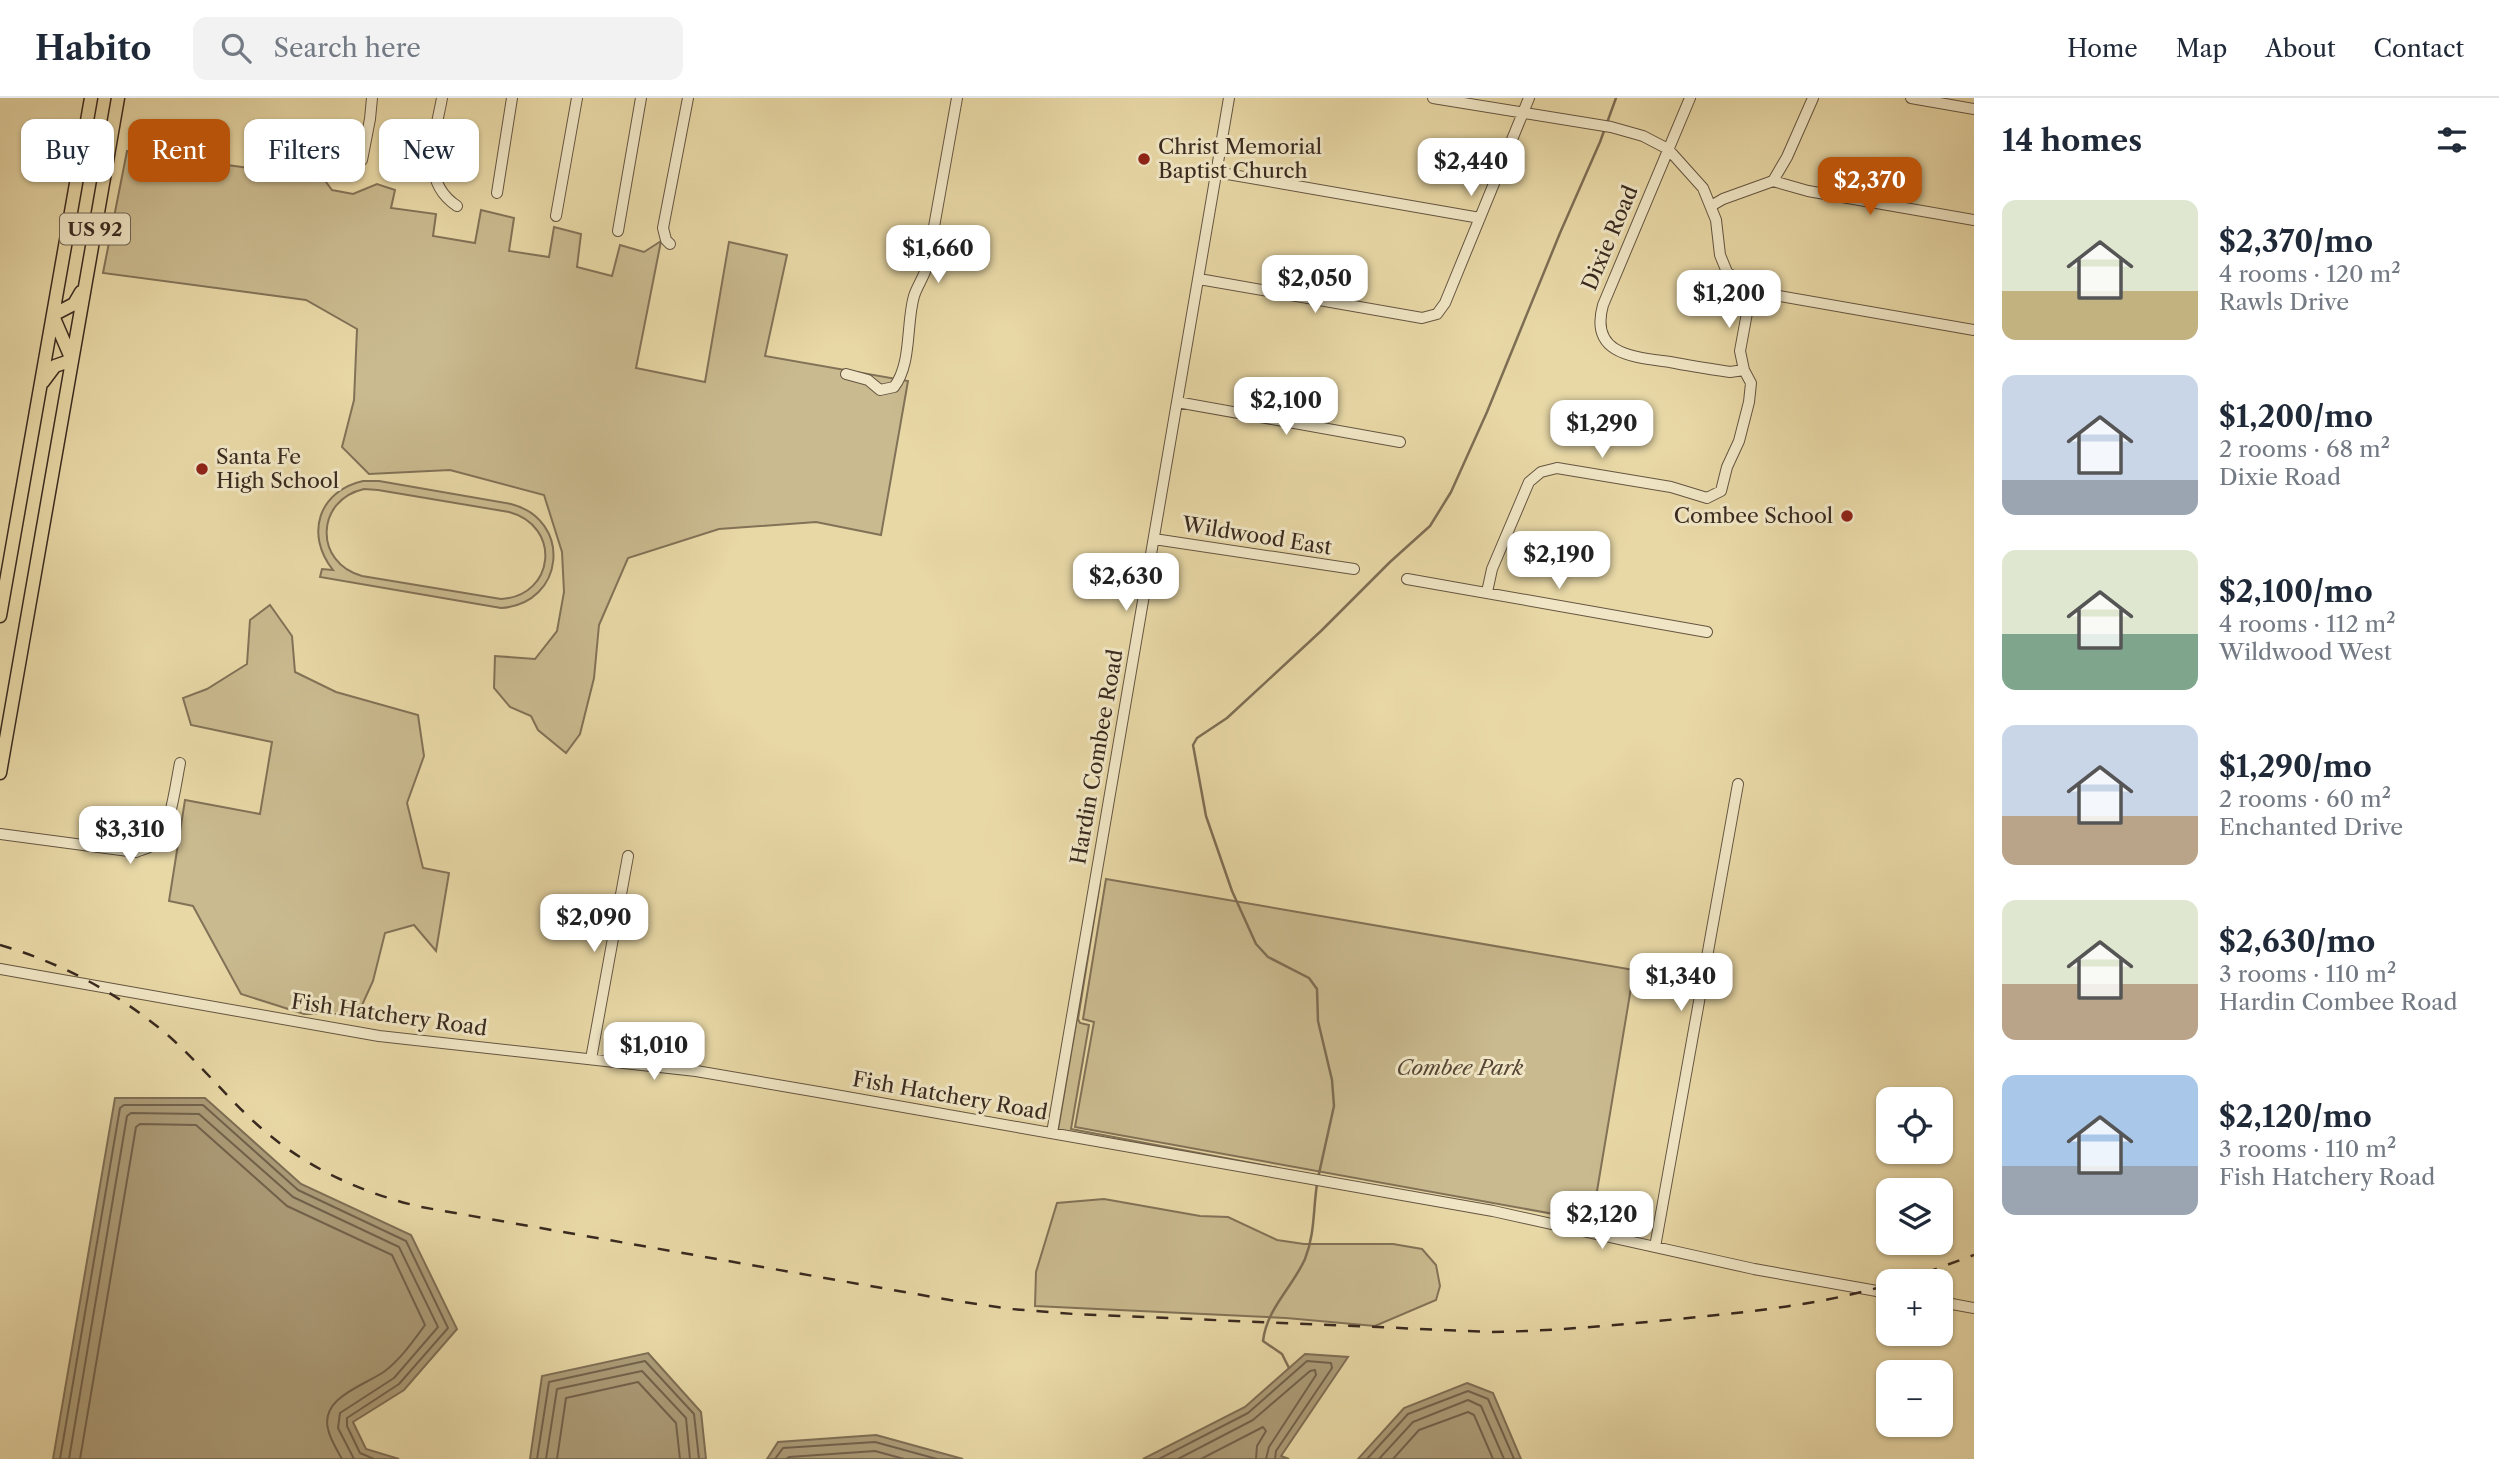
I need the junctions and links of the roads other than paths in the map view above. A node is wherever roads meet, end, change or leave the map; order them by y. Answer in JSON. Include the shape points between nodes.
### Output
{"nodes":[{"id":1,"x":91,"y":98,"type":"edge"},
{"id":2,"x":118,"y":98,"type":"edge"},
{"id":3,"x":372,"y":98,"type":"edge"},
{"id":4,"x":442,"y":98,"type":"edge"},
{"id":5,"x":512,"y":98,"type":"edge"},
{"id":6,"x":577,"y":98,"type":"edge"},
{"id":7,"x":642,"y":98,"type":"edge"},
{"id":8,"x":688,"y":98,"type":"edge"},
{"id":9,"x":957,"y":98,"type":"edge"},
{"id":10,"x":1229,"y":98,"type":"edge"},
{"id":11,"x":1433,"y":98,"type":"edge"},
{"id":12,"x":1529,"y":98,"type":"edge"},
{"id":13,"x":1690,"y":98,"type":"edge"},
{"id":14,"x":1813,"y":98,"type":"edge"},
{"id":15,"x":1912,"y":98,"type":"edge"},
{"id":16,"x":1974,"y":109,"type":"edge"},
{"id":17,"x":1523,"y":113,"type":"junction"},
{"id":18,"x":365,"y":145,"type":"edge"},
{"id":19,"x":1668,"y":149,"type":"junction"},
{"id":20,"x":1216,"y":172,"type":"junction"},
{"id":21,"x":1773,"y":181,"type":"junction"},
{"id":22,"x":497,"y":193,"type":"dead end"},
{"id":23,"x":457,"y":206,"type":"dead end"},
{"id":24,"x":1711,"y":206,"type":"junction"},
{"id":25,"x":556,"y":216,"type":"dead end"},
{"id":26,"x":1479,"y":218,"type":"junction"},
{"id":27,"x":1974,"y":220,"type":"edge"},
{"id":28,"x":618,"y":231,"type":"dead end"},
{"id":29,"x":670,"y":244,"type":"dead end"},
{"id":30,"x":1199,"y":279,"type":"junction"},
{"id":31,"x":86,"y":281,"type":"junction"},
{"id":32,"x":1751,"y":291,"type":"junction"},
{"id":33,"x":52,"y":316,"type":"junction"},
{"id":34,"x":1974,"y":330,"type":"edge"},
{"id":35,"x":72,"y":360,"type":"junction"},
{"id":36,"x":1744,"y":370,"type":"junction"},
{"id":37,"x":846,"y":374,"type":"dead end"},
{"id":38,"x":40,"y":385,"type":"junction"},
{"id":39,"x":1177,"y":402,"type":"junction"},
{"id":40,"x":1400,"y":442,"type":"dead end"},
{"id":41,"x":1154,"y":539,"type":"junction"},
{"id":42,"x":1354,"y":569,"type":"dead end"},
{"id":43,"x":1407,"y":579,"type":"dead end"},
{"id":44,"x":1487,"y":592,"type":"junction"},
{"id":45,"x":0,"y":616,"type":"edge"},
{"id":46,"x":1707,"y":632,"type":"dead end"},
{"id":47,"x":180,"y":763,"type":"dead end"},
{"id":48,"x":0,"y":773,"type":"edge"},
{"id":49,"x":1738,"y":784,"type":"dead end"},
{"id":50,"x":0,"y":834,"type":"edge"},
{"id":51,"x":628,"y":856,"type":"dead end"},
{"id":52,"x":0,"y":969,"type":"edge"},
{"id":53,"x":591,"y":1059,"type":"junction"},
{"id":54,"x":1052,"y":1133,"type":"junction"},
{"id":55,"x":1655,"y":1247,"type":"junction"},
{"id":56,"x":1876,"y":1291,"type":"edge"},
{"id":57,"x":1953,"y":1304,"type":"edge"},
{"id":58,"x":1974,"y":1308,"type":"edge"}],
"edges":[{"from":1,"to":33,"type":"main road","number":"US 92"},
{"from":2,"to":31,"type":"main road","number":"US 92"},
{"from":3,"to":18,"type":"street"},
{"from":4,"to":23,"type":"street","via":[[432,169],[438,187]]},
{"from":5,"to":22,"type":"street"},
{"from":6,"to":25,"type":"street"},
{"from":7,"to":28,"type":"street"},
{"from":8,"to":29,"type":"street","via":[[663,228]]},
{"from":9,"to":37,"type":"street","via":[[927,266],[914,296],[898,381],[894,387],[880,390],[868,380]]},
{"from":10,"to":20,"type":"street","name":"Hardin Combee Road"},
{"from":11,"to":17,"type":"street"},
{"from":12,"to":17,"type":"street"},
{"from":13,"to":19,"type":"street","name":"Dixie Road"},
{"from":14,"to":21,"type":"street"},
{"from":15,"to":16,"type":"street"},
{"from":17,"to":19,"type":"street","via":[[1606,126]]},
{"from":17,"to":26,"type":"street"},
{"from":19,"to":24,"type":"street","via":[[1698,179]]},
{"from":19,"to":36,"type":"street","name":"Dixie Road","via":[[1603,305],[1602,333],[1612,347],[1628,356],[1730,372]]},
{"from":20,"to":26,"type":"street"},
{"from":20,"to":30,"type":"street","name":"Hardin Combee Road"},
{"from":21,"to":24,"type":"street"},
{"from":21,"to":27,"type":"street"},
{"from":24,"to":32,"type":"street","via":[[1723,264]]},
{"from":26,"to":30,"type":"street","via":[[1445,303],[1432,316],[1422,318]]},
{"from":30,"to":39,"type":"street","name":"Hardin Combee Road"},
{"from":31,"to":33,"type":"main road","via":[[74,304]]},
{"from":31,"to":35,"type":"main road","number":"US 92"},
{"from":32,"to":34,"type":"street"},
{"from":32,"to":36,"type":"street","via":[[1740,351]]},
{"from":33,"to":35,"type":"main road"},
{"from":33,"to":38,"type":"main road","number":"US 92"},
{"from":35,"to":38,"type":"main road","via":[[55,366]]},
{"from":35,"to":48,"type":"main road","number":"US 92"},
{"from":36,"to":44,"type":"street","via":[[1751,383],[1746,417],[1721,491],[1707,498],[1671,487],[1557,468],[1541,472],[1529,482],[1492,569]]},
{"from":38,"to":45,"type":"main road","number":"US 92"},
{"from":39,"to":40,"type":"street"},
{"from":39,"to":41,"type":"street","name":"Hardin Combee Road"},
{"from":41,"to":42,"type":"street","name":"Wildwood East"},
{"from":41,"to":54,"type":"street","name":"Hardin Combee Road"},
{"from":43,"to":44,"type":"street"},
{"from":44,"to":46,"type":"street"},
{"from":47,"to":50,"type":"street","via":[[166,828],[152,846],[136,852]]},
{"from":49,"to":55,"type":"street"},
{"from":51,"to":53,"type":"street"},
{"from":52,"to":53,"type":"street","name":"Fish Hatchery Road","via":[[379,1036]]},
{"from":53,"to":54,"type":"street","name":"Fish Hatchery Road","via":[[696,1071]]},
{"from":54,"to":55,"type":"street","name":"Fish Hatchery Road","via":[[1493,1211]]},
{"from":55,"to":56,"type":"street","name":"Fish Hatchery Road"},
{"from":57,"to":58,"type":"street"}]}
